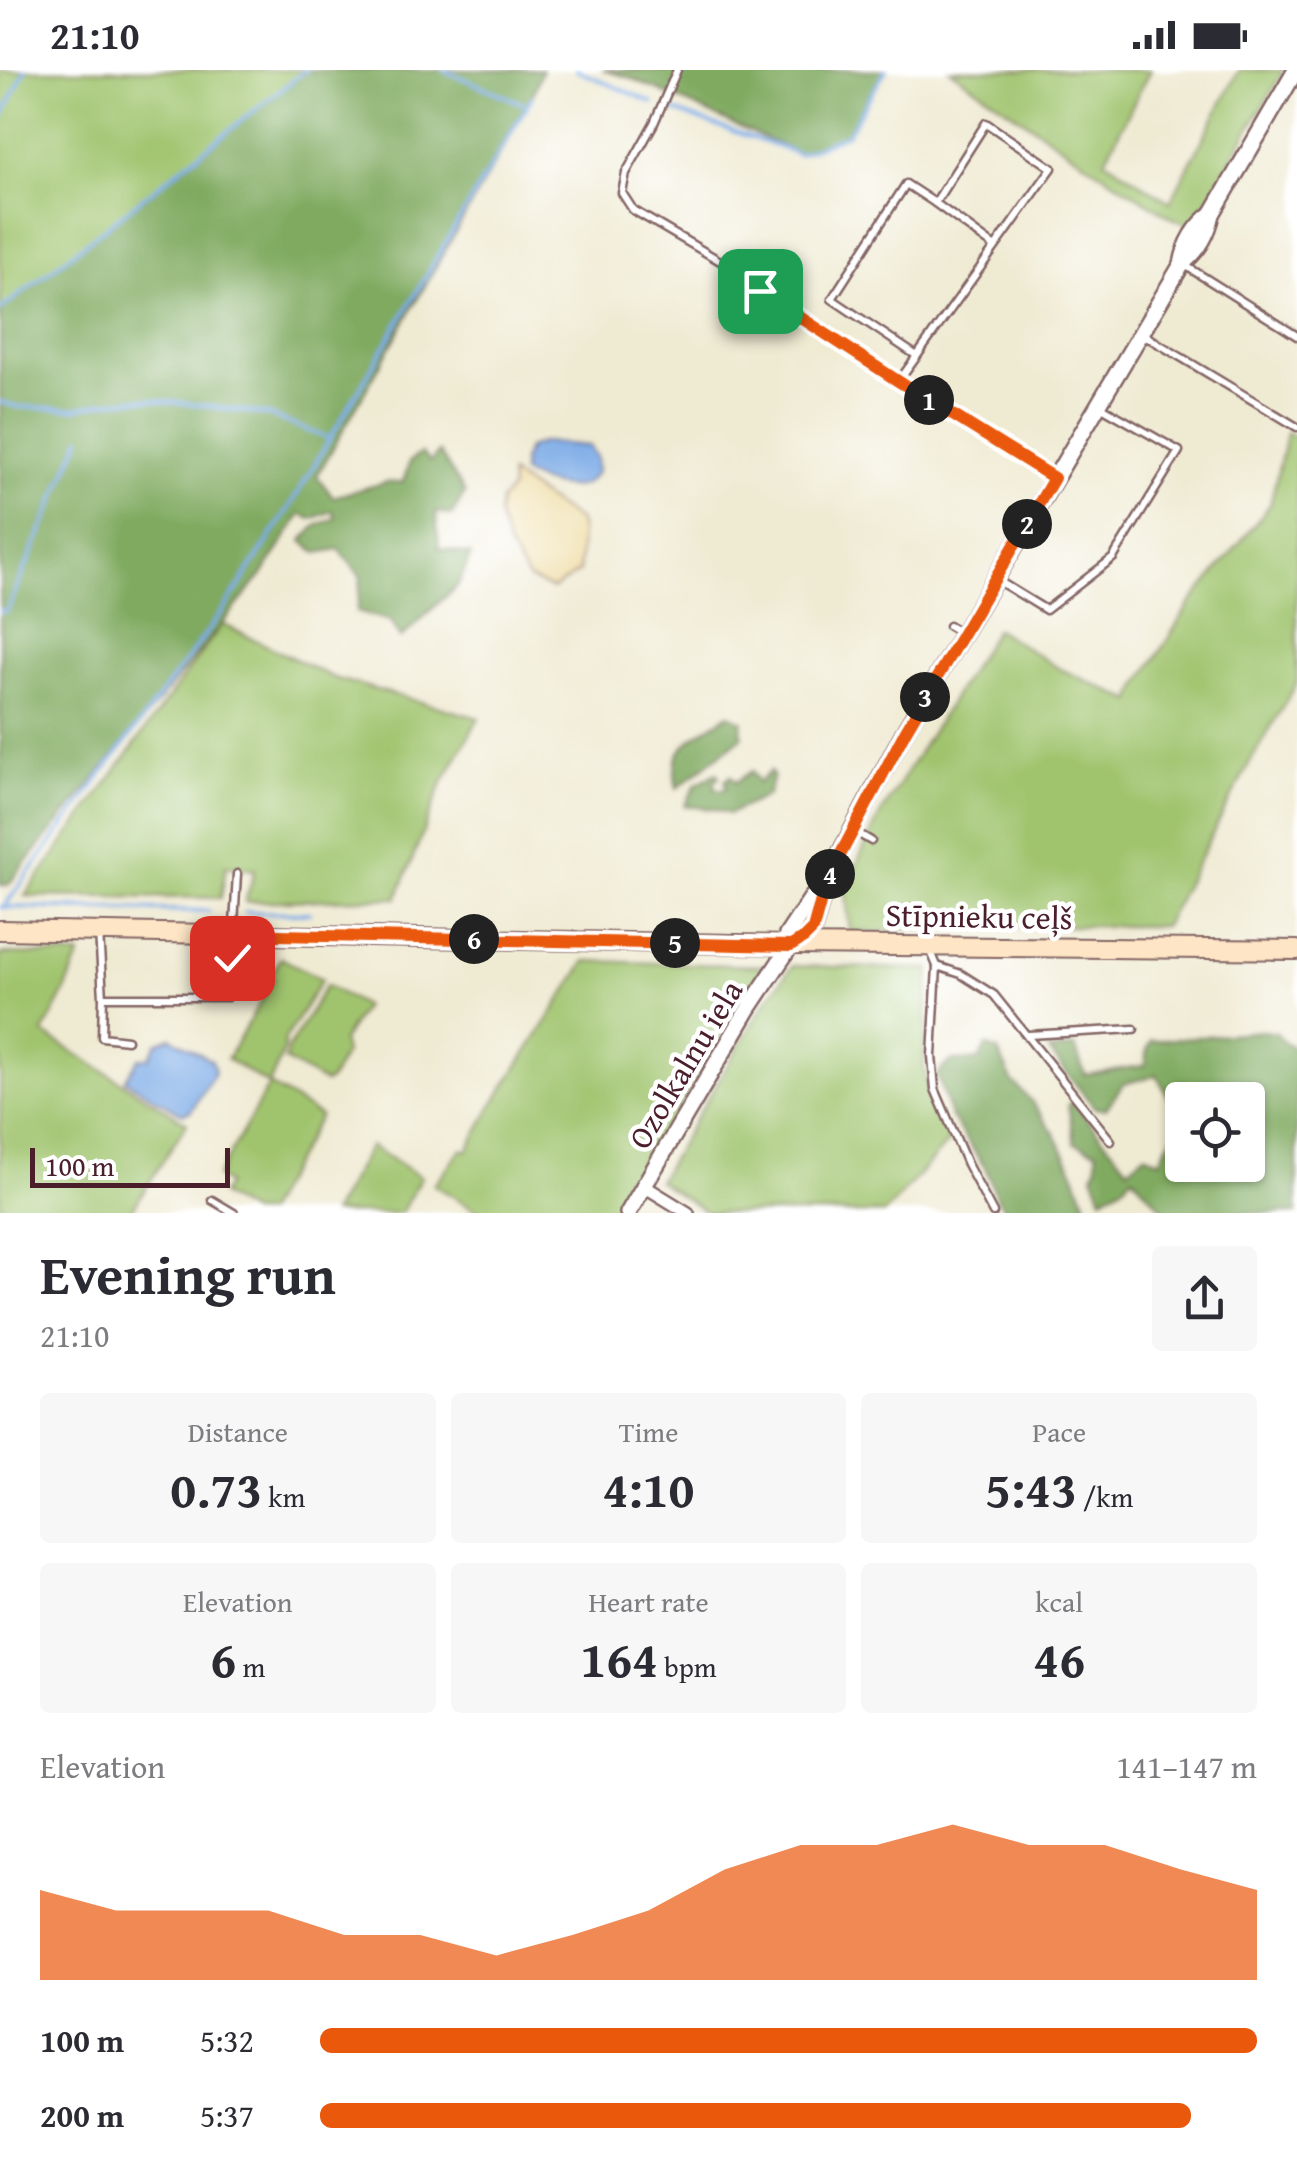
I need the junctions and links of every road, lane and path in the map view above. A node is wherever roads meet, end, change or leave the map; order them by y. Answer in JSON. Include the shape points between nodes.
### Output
{"nodes":[{"id":1,"x":677,"y":70,"type":"edge"},
{"id":2,"x":1294,"y":78,"type":"edge"},
{"id":3,"x":935,"y":203,"type":"junction"},
{"id":4,"x":995,"y":247,"type":"junction"},
{"id":5,"x":1182,"y":264,"type":"junction"},
{"id":6,"x":1142,"y":334,"type":"junction"},
{"id":7,"x":1297,"y":336,"type":"edge"},
{"id":8,"x":917,"y":356,"type":"junction"},
{"id":9,"x":898,"y":381,"type":"junction"},
{"id":10,"x":1099,"y":406,"type":"junction"},
{"id":11,"x":1297,"y":427,"type":"edge"},
{"id":12,"x":1054,"y":478,"type":"junction"},
{"id":13,"x":994,"y":578,"type":"junction"},
{"id":14,"x":853,"y":830,"type":"junction"},
{"id":15,"x":871,"y":840,"type":"dead end"},
{"id":16,"x":237,"y":874,"type":"dead end"},
{"id":17,"x":0,"y":930,"type":"edge"},
{"id":18,"x":99,"y":932,"type":"junction"},
{"id":19,"x":233,"y":934,"type":"junction"},
{"id":20,"x":791,"y":946,"type":"junction"},
{"id":21,"x":928,"y":946,"type":"junction"},
{"id":22,"x":1297,"y":950,"type":"edge"},
{"id":23,"x":936,"y":966,"type":"junction"},
{"id":24,"x":103,"y":996,"type":"junction"},
{"id":25,"x":1134,"y":1030,"type":"dead end"},
{"id":26,"x":1027,"y":1036,"type":"junction"},
{"id":27,"x":127,"y":1040,"type":"dead end"},
{"id":28,"x":1111,"y":1141,"type":"dead end"},
{"id":29,"x":644,"y":1186,"type":"junction"},
{"id":30,"x":212,"y":1200,"type":"dead end"},
{"id":31,"x":234,"y":1213,"type":"edge"},
{"id":32,"x":628,"y":1213,"type":"edge"},
{"id":33,"x":688,"y":1213,"type":"edge"},
{"id":34,"x":993,"y":1213,"type":"edge"}],
"edges":[{"from":1,"to":9,"type":"lane","via":[[626,173],[622,193],[634,210],[739,272]]},
{"from":2,"to":5,"type":"street","via":[[1212,214],[1191,236]]},
{"from":3,"to":4,"type":"lane"},
{"from":3,"to":4,"type":"lane","via":[[986,123],[1052,168]]},
{"from":3,"to":8,"type":"lane","via":[[906,184],[832,300]]},
{"from":4,"to":8,"type":"lane"},
{"from":5,"to":6,"type":"street"},
{"from":5,"to":7,"type":"lane"},
{"from":6,"to":10,"type":"street"},
{"from":6,"to":11,"type":"lane"},
{"from":8,"to":9,"type":"lane"},
{"from":9,"to":12,"type":"lane"},
{"from":10,"to":12,"type":"street"},
{"from":10,"to":13,"type":"lane","via":[[1179,451],[1113,558],[1046,610]]},
{"from":12,"to":13,"type":"street"},
{"from":13,"to":14,"type":"street","via":[[955,630]]},
{"from":14,"to":15,"type":"lane"},
{"from":14,"to":20,"type":"street","name":"Ozolkalnu iela","via":[[788,935]]},
{"from":16,"to":19,"type":"lane"},
{"from":17,"to":18,"type":"main road","name":"Stīpnieku ceļš"},
{"from":18,"to":19,"type":"main road","name":"Stīpnieku ceļš"},
{"from":18,"to":24,"type":"lane"},
{"from":19,"to":20,"type":"main road","name":"Stīpnieku ceļš"},
{"from":19,"to":24,"type":"lane","via":[[226,997]]},
{"from":20,"to":21,"type":"main road","name":"Stīpnieku ceļš"},
{"from":20,"to":29,"type":"street","name":"Ozolkalnu iela"},
{"from":21,"to":22,"type":"main road","name":"Stīpnieku ceļš"},
{"from":21,"to":23,"type":"lane"},
{"from":23,"to":26,"type":"lane","via":[[994,995]]},
{"from":23,"to":34,"type":"lane","via":[[935,1089]]},
{"from":24,"to":27,"type":"lane","via":[[102,1037]]},
{"from":25,"to":26,"type":"lane"},
{"from":26,"to":28,"type":"lane"},
{"from":29,"to":32,"type":"street","name":"Ozolkalnu iela"},
{"from":29,"to":33,"type":"street"},
{"from":30,"to":31,"type":"lane"}]}
